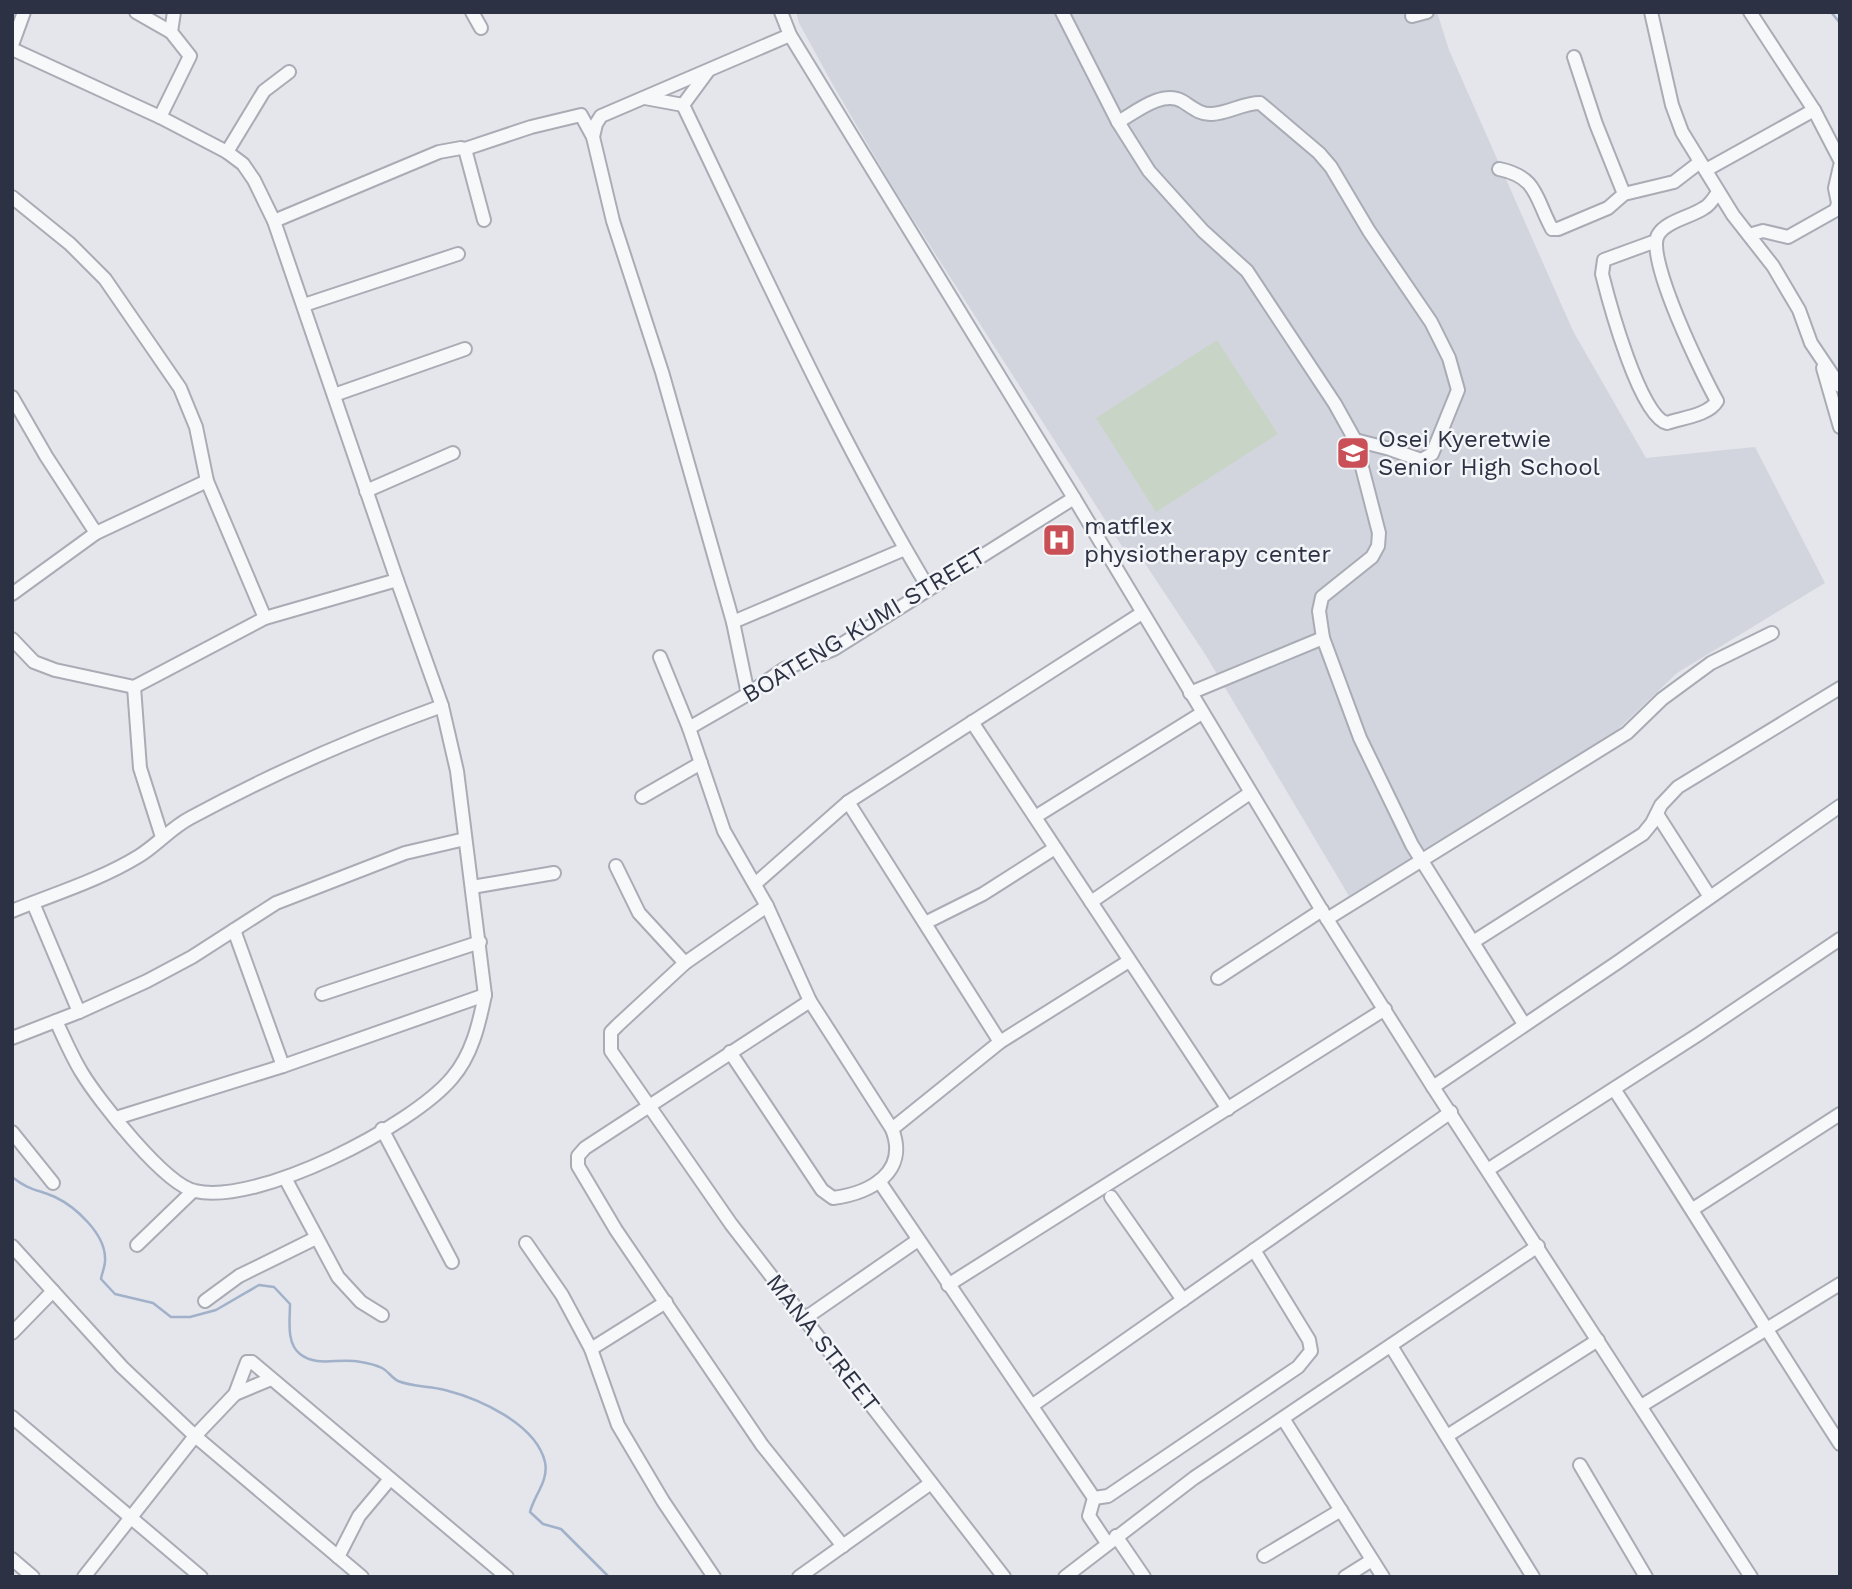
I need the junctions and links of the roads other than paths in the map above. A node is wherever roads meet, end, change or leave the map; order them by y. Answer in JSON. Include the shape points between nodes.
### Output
{"nodes":[{"id":1,"x":24,"y":12,"type":"edge"},
{"id":2,"x":136,"y":12,"type":"edge"},
{"id":3,"x":174,"y":12,"type":"edge"},
{"id":4,"x":472,"y":12,"type":"edge"},
{"id":5,"x":781,"y":12,"type":"edge"},
{"id":6,"x":1062,"y":12,"type":"edge"},
{"id":7,"x":1427,"y":12,"type":"edge"},
{"id":8,"x":1651,"y":12,"type":"edge"},
{"id":9,"x":1750,"y":12,"type":"edge"},
{"id":10,"x":1412,"y":16,"type":"dead end"},
{"id":11,"x":481,"y":28,"type":"dead end"},
{"id":12,"x":172,"y":32,"type":"junction"},
{"id":13,"x":790,"y":35,"type":"junction"},
{"id":14,"x":12,"y":47,"type":"edge"},
{"id":15,"x":1574,"y":57,"type":"dead end"},
{"id":16,"x":708,"y":71,"type":"junction"},
{"id":17,"x":289,"y":72,"type":"dead end"},
{"id":18,"x":645,"y":98,"type":"junction"},
{"id":19,"x":683,"y":104,"type":"junction"},
{"id":20,"x":1814,"y":110,"type":"junction"},
{"id":21,"x":160,"y":117,"type":"junction"},
{"id":22,"x":1118,"y":122,"type":"junction"},
{"id":23,"x":593,"y":137,"type":"junction"},
{"id":24,"x":465,"y":149,"type":"junction"},
{"id":25,"x":227,"y":152,"type":"junction"},
{"id":26,"x":1840,"y":160,"type":"edge"},
{"id":27,"x":1703,"y":166,"type":"junction"},
{"id":28,"x":1840,"y":166,"type":"edge"},
{"id":29,"x":1499,"y":169,"type":"dead end"},
{"id":30,"x":1718,"y":192,"type":"junction"},
{"id":31,"x":1624,"y":194,"type":"junction"},
{"id":32,"x":12,"y":197,"type":"edge"},
{"id":33,"x":484,"y":220,"type":"dead end"},
{"id":34,"x":274,"y":221,"type":"junction"},
{"id":35,"x":1749,"y":235,"type":"junction"},
{"id":36,"x":1656,"y":241,"type":"junction"},
{"id":37,"x":458,"y":254,"type":"dead end"},
{"id":38,"x":304,"y":305,"type":"junction"},
{"id":39,"x":465,"y":349,"type":"dead end"},
{"id":40,"x":1822,"y":361,"type":"junction"},
{"id":41,"x":1840,"y":386,"type":"edge"},
{"id":42,"x":334,"y":395,"type":"junction"},
{"id":43,"x":12,"y":397,"type":"edge"},
{"id":44,"x":1840,"y":427,"type":"edge"},
{"id":45,"x":1355,"y":440,"type":"junction"},
{"id":46,"x":453,"y":453,"type":"dead end"},
{"id":47,"x":207,"y":481,"type":"junction"},
{"id":48,"x":366,"y":491,"type":"junction"},
{"id":49,"x":1074,"y":498,"type":"junction"},
{"id":50,"x":96,"y":533,"type":"junction"},
{"id":51,"x":905,"y":549,"type":"junction"},
{"id":52,"x":397,"y":580,"type":"junction"},
{"id":53,"x":929,"y":589,"type":"junction"},
{"id":54,"x":12,"y":594,"type":"edge"},
{"id":55,"x":1142,"y":613,"type":"junction"},
{"id":56,"x":265,"y":618,"type":"junction"},
{"id":57,"x":733,"y":622,"type":"junction"},
{"id":58,"x":1772,"y":633,"type":"dead end"},
{"id":59,"x":1324,"y":638,"type":"junction"},
{"id":60,"x":12,"y":639,"type":"edge"},
{"id":61,"x":660,"y":657,"type":"dead end"},
{"id":62,"x":134,"y":687,"type":"junction"},
{"id":63,"x":1840,"y":688,"type":"edge"},
{"id":64,"x":1190,"y":693,"type":"junction"},
{"id":65,"x":748,"y":694,"type":"junction"},
{"id":66,"x":442,"y":706,"type":"junction"},
{"id":67,"x":1202,"y":713,"type":"junction"},
{"id":68,"x":972,"y":722,"type":"junction"},
{"id":69,"x":689,"y":727,"type":"junction"},
{"id":70,"x":701,"y":763,"type":"junction"},
{"id":71,"x":1250,"y":793,"type":"junction"},
{"id":72,"x":642,"y":797,"type":"dead end"},
{"id":73,"x":848,"y":802,"type":"junction"},
{"id":74,"x":1840,"y":806,"type":"edge"},
{"id":75,"x":1657,"y":814,"type":"junction"},
{"id":76,"x":1035,"y":817,"type":"junction"},
{"id":77,"x":162,"y":837,"type":"junction"},
{"id":78,"x":465,"y":839,"type":"junction"},
{"id":79,"x":1055,"y":848,"type":"junction"},
{"id":80,"x":1424,"y":861,"type":"junction"},
{"id":81,"x":616,"y":866,"type":"dead end"},
{"id":82,"x":554,"y":873,"type":"dead end"},
{"id":83,"x":755,"y":884,"type":"junction"},
{"id":84,"x":472,"y":887,"type":"junction"},
{"id":85,"x":1710,"y":897,"type":"junction"},
{"id":86,"x":1091,"y":901,"type":"junction"},
{"id":87,"x":33,"y":903,"type":"junction"},
{"id":88,"x":766,"y":906,"type":"junction"},
{"id":89,"x":12,"y":911,"type":"edge"},
{"id":90,"x":1325,"y":914,"type":"junction"},
{"id":91,"x":925,"y":923,"type":"junction"},
{"id":92,"x":234,"y":930,"type":"junction"},
{"id":93,"x":1840,"y":939,"type":"edge"},
{"id":94,"x":480,"y":942,"type":"junction"},
{"id":95,"x":1473,"y":942,"type":"junction"},
{"id":96,"x":1129,"y":961,"type":"junction"},
{"id":97,"x":685,"y":963,"type":"junction"},
{"id":98,"x":1218,"y":978,"type":"dead end"},
{"id":99,"x":322,"y":994,"type":"dead end"},
{"id":100,"x":485,"y":995,"type":"junction"},
{"id":101,"x":810,"y":1000,"type":"junction"},
{"id":102,"x":1385,"y":1009,"type":"junction"},
{"id":103,"x":79,"y":1012,"type":"junction"},
{"id":104,"x":55,"y":1021,"type":"junction"},
{"id":105,"x":1524,"y":1024,"type":"junction"},
{"id":106,"x":12,"y":1038,"type":"edge"},
{"id":107,"x":1000,"y":1042,"type":"junction"},
{"id":108,"x":730,"y":1052,"type":"junction"},
{"id":109,"x":283,"y":1066,"type":"junction"},
{"id":110,"x":1433,"y":1087,"type":"junction"},
{"id":111,"x":1614,"y":1089,"type":"junction"},
{"id":112,"x":647,"y":1106,"type":"junction"},
{"id":113,"x":1228,"y":1109,"type":"junction"},
{"id":114,"x":1451,"y":1112,"type":"junction"},
{"id":115,"x":1840,"y":1114,"type":"edge"},
{"id":116,"x":116,"y":1118,"type":"junction"},
{"id":117,"x":382,"y":1129,"type":"junction"},
{"id":118,"x":892,"y":1129,"type":"junction"},
{"id":119,"x":12,"y":1132,"type":"edge"},
{"id":120,"x":1489,"y":1169,"type":"junction"},
{"id":121,"x":285,"y":1178,"type":"junction"},
{"id":122,"x":879,"y":1181,"type":"junction"},
{"id":123,"x":53,"y":1183,"type":"dead end"},
{"id":124,"x":193,"y":1191,"type":"junction"},
{"id":125,"x":1111,"y":1197,"type":"dead end"},
{"id":126,"x":1693,"y":1209,"type":"junction"},
{"id":127,"x":316,"y":1238,"type":"junction"},
{"id":128,"x":919,"y":1240,"type":"junction"},
{"id":129,"x":526,"y":1243,"type":"dead end"},
{"id":130,"x":137,"y":1245,"type":"dead end"},
{"id":131,"x":12,"y":1246,"type":"edge"},
{"id":132,"x":1538,"y":1246,"type":"junction"},
{"id":133,"x":1254,"y":1250,"type":"junction"},
{"id":134,"x":452,"y":1262,"type":"dead end"},
{"id":135,"x":1840,"y":1284,"type":"edge"},
{"id":136,"x":948,"y":1286,"type":"junction"},
{"id":137,"x":53,"y":1291,"type":"junction"},
{"id":138,"x":1183,"y":1300,"type":"junction"},
{"id":139,"x":205,"y":1301,"type":"dead end"},
{"id":140,"x":666,"y":1302,"type":"junction"},
{"id":141,"x":383,"y":1315,"type":"dead end"},
{"id":142,"x":804,"y":1319,"type":"junction"},
{"id":143,"x":1765,"y":1329,"type":"junction"},
{"id":144,"x":12,"y":1333,"type":"edge"},
{"id":145,"x":1598,"y":1340,"type":"junction"},
{"id":146,"x":1391,"y":1346,"type":"junction"},
{"id":147,"x":591,"y":1349,"type":"junction"},
{"id":148,"x":271,"y":1379,"type":"junction"},
{"id":149,"x":235,"y":1394,"type":"junction"},
{"id":150,"x":1032,"y":1405,"type":"junction"},
{"id":151,"x":1641,"y":1406,"type":"junction"},
{"id":152,"x":12,"y":1417,"type":"edge"},
{"id":153,"x":1284,"y":1420,"type":"junction"},
{"id":154,"x":195,"y":1436,"type":"junction"},
{"id":155,"x":1447,"y":1436,"type":"junction"},
{"id":156,"x":1840,"y":1444,"type":"edge"},
{"id":157,"x":1580,"y":1465,"type":"dead end"},
{"id":158,"x":390,"y":1479,"type":"junction"},
{"id":159,"x":931,"y":1483,"type":"junction"},
{"id":160,"x":1094,"y":1498,"type":"junction"},
{"id":161,"x":1341,"y":1510,"type":"junction"},
{"id":162,"x":131,"y":1518,"type":"junction"},
{"id":163,"x":1111,"y":1539,"type":"junction"},
{"id":164,"x":844,"y":1546,"type":"junction"},
{"id":165,"x":338,"y":1556,"type":"junction"},
{"id":166,"x":1264,"y":1556,"type":"dead end"},
{"id":167,"x":12,"y":1559,"type":"edge"},
{"id":168,"x":1372,"y":1560,"type":"junction"},
{"id":169,"x":1528,"y":1575,"type":"edge"},
{"id":170,"x":33,"y":1577,"type":"edge"},
{"id":171,"x":84,"y":1577,"type":"edge"},
{"id":172,"x":201,"y":1577,"type":"edge"},
{"id":173,"x":362,"y":1577,"type":"edge"},
{"id":174,"x":507,"y":1577,"type":"edge"},
{"id":175,"x":714,"y":1577,"type":"edge"},
{"id":176,"x":799,"y":1577,"type":"edge"},
{"id":177,"x":1004,"y":1577,"type":"edge"},
{"id":178,"x":1065,"y":1577,"type":"edge"},
{"id":179,"x":1143,"y":1577,"type":"edge"},
{"id":180,"x":1345,"y":1577,"type":"edge"},
{"id":181,"x":1383,"y":1577,"type":"edge"},
{"id":182,"x":1646,"y":1577,"type":"edge"},
{"id":183,"x":1751,"y":1577,"type":"edge"}],
"edges":[{"from":1,"to":14,"type":"street"},
{"from":2,"to":12,"type":"street"},
{"from":3,"to":12,"type":"street"},
{"from":4,"to":11,"type":"street"},
{"from":5,"to":13,"type":"street"},
{"from":6,"to":22,"type":"street"},
{"from":7,"to":10,"type":"street"},
{"from":8,"to":27,"type":"street","via":[[1672,105]]},
{"from":9,"to":20,"type":"street"},
{"from":12,"to":21,"type":"street","via":[[190,56]]},
{"from":13,"to":16,"type":"street"},
{"from":13,"to":49,"type":"street"},
{"from":14,"to":21,"type":"street"},
{"from":15,"to":31,"type":"street"},
{"from":16,"to":18,"type":"street"},
{"from":16,"to":19,"type":"street"},
{"from":17,"to":25,"type":"street","via":[[264,91]]},
{"from":18,"to":19,"type":"street"},
{"from":18,"to":23,"type":"street","via":[[601,116]]},
{"from":19,"to":51,"type":"street","via":[[811,371]]},
{"from":20,"to":26,"type":"street"},
{"from":20,"to":27,"type":"street"},
{"from":21,"to":25,"type":"street"},
{"from":22,"to":45,"type":"street","via":[[1177,204],[1247,271]]},
{"from":22,"to":45,"type":"street","via":[[1164,97],[1212,114],[1260,103],[1331,167],[1431,322],[1458,390],[1427,458]]},
{"from":23,"to":24,"type":"street","via":[[582,115]]},
{"from":23,"to":57,"type":"street","via":[[612,221],[662,372]]},
{"from":24,"to":33,"type":"street"},
{"from":24,"to":34,"type":"street","via":[[439,152]]},
{"from":25,"to":34,"type":"street","via":[[254,180]]},
{"from":27,"to":30,"type":"street"},
{"from":27,"to":31,"type":"street","via":[[1674,182]]},
{"from":28,"to":35,"type":"street","via":[[1836,210],[1788,237],[1763,231]]},
{"from":29,"to":31,"type":"street","via":[[1525,177],[1552,229],[1608,208]]},
{"from":30,"to":35,"type":"street"},
{"from":30,"to":36,"type":"street","via":[[1706,207],[1670,225]]},
{"from":32,"to":47,"type":"street","via":[[71,244],[105,279],[150,342],[186,401]]},
{"from":34,"to":38,"type":"street"},
{"from":35,"to":40,"type":"street","via":[[1799,310]]},
{"from":36,"to":36,"type":"street","via":[[1654,251],[1663,280],[1717,401],[1699,413],[1667,423],[1656,418],[1631,371],[1602,274],[1604,260]]},
{"from":37,"to":38,"type":"street"},
{"from":38,"to":42,"type":"street"},
{"from":39,"to":42,"type":"street"},
{"from":40,"to":41,"type":"street"},
{"from":40,"to":44,"type":"street"},
{"from":42,"to":48,"type":"street"},
{"from":43,"to":50,"type":"street"},
{"from":45,"to":59,"type":"street","via":[[1379,533],[1378,546],[1373,557],[1322,597],[1318,611]]},
{"from":46,"to":48,"type":"street"},
{"from":47,"to":50,"type":"street"},
{"from":47,"to":56,"type":"street"},
{"from":48,"to":52,"type":"street"},
{"from":49,"to":53,"type":"street","name":"BOATENG KUMI STREET"},
{"from":49,"to":55,"type":"street"},
{"from":50,"to":54,"type":"street"},
{"from":51,"to":53,"type":"street"},
{"from":51,"to":57,"type":"street"},
{"from":52,"to":56,"type":"street"},
{"from":52,"to":66,"type":"street"},
{"from":53,"to":65,"type":"street","name":"BOATENG KUMI STREET","via":[[834,649],[784,669]]},
{"from":55,"to":64,"type":"street"},
{"from":55,"to":68,"type":"street"},
{"from":56,"to":62,"type":"street"},
{"from":57,"to":65,"type":"street"},
{"from":58,"to":80,"type":"street","via":[[1711,663],[1662,699],[1627,733]]},
{"from":59,"to":64,"type":"street"},
{"from":59,"to":80,"type":"street","via":[[1360,738]]},
{"from":60,"to":62,"type":"street","via":[[34,662]]},
{"from":61,"to":69,"type":"street"},
{"from":62,"to":77,"type":"street","via":[[141,768]]},
{"from":63,"to":75,"type":"street","via":[[1678,787]]},
{"from":64,"to":67,"type":"street"},
{"from":65,"to":69,"type":"street","name":"BOATENG KUMI STREET"},
{"from":66,"to":77,"type":"street","via":[[298,765],[188,819]]},
{"from":66,"to":78,"type":"street","via":[[457,771]]},
{"from":67,"to":71,"type":"street"},
{"from":67,"to":76,"type":"street"},
{"from":68,"to":73,"type":"street"},
{"from":68,"to":76,"type":"street"},
{"from":69,"to":70,"type":"street"},
{"from":70,"to":72,"type":"street"},
{"from":70,"to":83,"type":"street","via":[[724,831]]},
{"from":71,"to":86,"type":"street"},
{"from":71,"to":90,"type":"street"},
{"from":73,"to":83,"type":"street"},
{"from":73,"to":91,"type":"street"},
{"from":74,"to":85,"type":"street"},
{"from":75,"to":85,"type":"street"},
{"from":75,"to":95,"type":"street","via":[[1643,834]]},
{"from":76,"to":79,"type":"street"},
{"from":77,"to":87,"type":"street","via":[[106,873]]},
{"from":78,"to":84,"type":"street"},
{"from":78,"to":92,"type":"street","via":[[405,853],[346,875],[276,903]]},
{"from":79,"to":86,"type":"street"},
{"from":79,"to":91,"type":"street","via":[[983,894]]},
{"from":80,"to":90,"type":"street"},
{"from":80,"to":95,"type":"street"},
{"from":81,"to":97,"type":"street","via":[[639,913]]},
{"from":82,"to":84,"type":"street"},
{"from":83,"to":88,"type":"street"},
{"from":84,"to":94,"type":"street"},
{"from":85,"to":105,"type":"street"},
{"from":86,"to":96,"type":"street"},
{"from":87,"to":89,"type":"street"},
{"from":87,"to":103,"type":"street"},
{"from":88,"to":97,"type":"street","name":"MANA STREET"},
{"from":88,"to":101,"type":"street"},
{"from":90,"to":98,"type":"street"},
{"from":90,"to":102,"type":"street"},
{"from":91,"to":107,"type":"street"},
{"from":92,"to":103,"type":"street","via":[[158,975]]},
{"from":92,"to":109,"type":"street"},
{"from":93,"to":111,"type":"street"},
{"from":94,"to":99,"type":"street"},
{"from":94,"to":100,"type":"street"},
{"from":95,"to":105,"type":"street"},
{"from":96,"to":107,"type":"street"},
{"from":96,"to":113,"type":"street"},
{"from":97,"to":112,"type":"street","name":"MANA STREET","via":[[611,1032],[611,1051]]},
{"from":100,"to":109,"type":"street"},
{"from":100,"to":117,"type":"street","via":[[479,1025],[452,1078],[423,1105]]},
{"from":101,"to":108,"type":"street"},
{"from":101,"to":118,"type":"street"},
{"from":102,"to":110,"type":"street"},
{"from":102,"to":113,"type":"street"},
{"from":103,"to":104,"type":"street"},
{"from":104,"to":106,"type":"street"},
{"from":104,"to":116,"type":"street","via":[[82,1073]]},
{"from":105,"to":110,"type":"street"},
{"from":107,"to":118,"type":"street"},
{"from":108,"to":112,"type":"street"},
{"from":108,"to":122,"type":"street","via":[[822,1190],[833,1198]]},
{"from":109,"to":116,"type":"street"},
{"from":110,"to":114,"type":"street"},
{"from":111,"to":120,"type":"street"},
{"from":111,"to":126,"type":"street"},
{"from":112,"to":140,"type":"street","via":[[585,1147],[578,1166]]},
{"from":112,"to":142,"type":"street","name":"MANA STREET"},
{"from":113,"to":136,"type":"street"},
{"from":114,"to":120,"type":"street"},
{"from":114,"to":133,"type":"street"},
{"from":115,"to":126,"type":"street"},
{"from":116,"to":124,"type":"street","via":[[167,1175]]},
{"from":117,"to":121,"type":"street"},
{"from":117,"to":134,"type":"street"},
{"from":118,"to":122,"type":"street","via":[[898,1144],[896,1163]]},
{"from":119,"to":123,"type":"street"},
{"from":120,"to":132,"type":"street"},
{"from":121,"to":124,"type":"street","via":[[228,1193]]},
{"from":121,"to":127,"type":"street"},
{"from":122,"to":128,"type":"street"},
{"from":124,"to":130,"type":"street"},
{"from":125,"to":138,"type":"street"},
{"from":126,"to":143,"type":"street"},
{"from":127,"to":139,"type":"street","via":[[239,1276]]},
{"from":127,"to":141,"type":"street","via":[[338,1277],[361,1302]]},
{"from":128,"to":136,"type":"street"},
{"from":128,"to":142,"type":"street"},
{"from":129,"to":147,"type":"street","via":[[562,1295]]},
{"from":131,"to":137,"type":"street"},
{"from":132,"to":145,"type":"street"},
{"from":132,"to":146,"type":"street"},
{"from":133,"to":138,"type":"street"},
{"from":133,"to":160,"type":"street","via":[[1309,1340],[1311,1351],[1298,1367],[1108,1496]]},
{"from":135,"to":143,"type":"street"},
{"from":136,"to":150,"type":"street"},
{"from":137,"to":144,"type":"street"},
{"from":137,"to":154,"type":"street","via":[[122,1367]]},
{"from":138,"to":150,"type":"street"},
{"from":140,"to":147,"type":"street"},
{"from":140,"to":164,"type":"street","via":[[762,1445]]},
{"from":142,"to":159,"type":"street","name":"MANA STREET"},
{"from":143,"to":151,"type":"street"},
{"from":143,"to":156,"type":"street"},
{"from":145,"to":151,"type":"street"},
{"from":145,"to":155,"type":"street"},
{"from":146,"to":153,"type":"street"},
{"from":146,"to":155,"type":"street"},
{"from":147,"to":175,"type":"street","via":[[618,1425]]},
{"from":148,"to":149,"type":"street"},
{"from":148,"to":149,"type":"street","via":[[247,1362]]},
{"from":148,"to":158,"type":"street"},
{"from":149,"to":154,"type":"street"},
{"from":150,"to":160,"type":"street"},
{"from":151,"to":183,"type":"street"},
{"from":152,"to":162,"type":"street"},
{"from":153,"to":161,"type":"street"},
{"from":153,"to":163,"type":"street"},
{"from":154,"to":162,"type":"street"},
{"from":154,"to":165,"type":"street"},
{"from":155,"to":169,"type":"street"},
{"from":157,"to":182,"type":"street"},
{"from":158,"to":165,"type":"street","via":[[359,1516]]},
{"from":158,"to":174,"type":"street"},
{"from":159,"to":164,"type":"street"},
{"from":159,"to":177,"type":"street","name":"MANA STREET"},
{"from":160,"to":163,"type":"street","via":[[1090,1516]]},
{"from":161,"to":166,"type":"street"},
{"from":161,"to":168,"type":"street"},
{"from":162,"to":171,"type":"street"},
{"from":162,"to":172,"type":"street"},
{"from":163,"to":178,"type":"street"},
{"from":163,"to":179,"type":"street"},
{"from":164,"to":176,"type":"street"},
{"from":165,"to":173,"type":"street"},
{"from":167,"to":170,"type":"street"},
{"from":168,"to":180,"type":"street"},
{"from":168,"to":181,"type":"street"}]}
